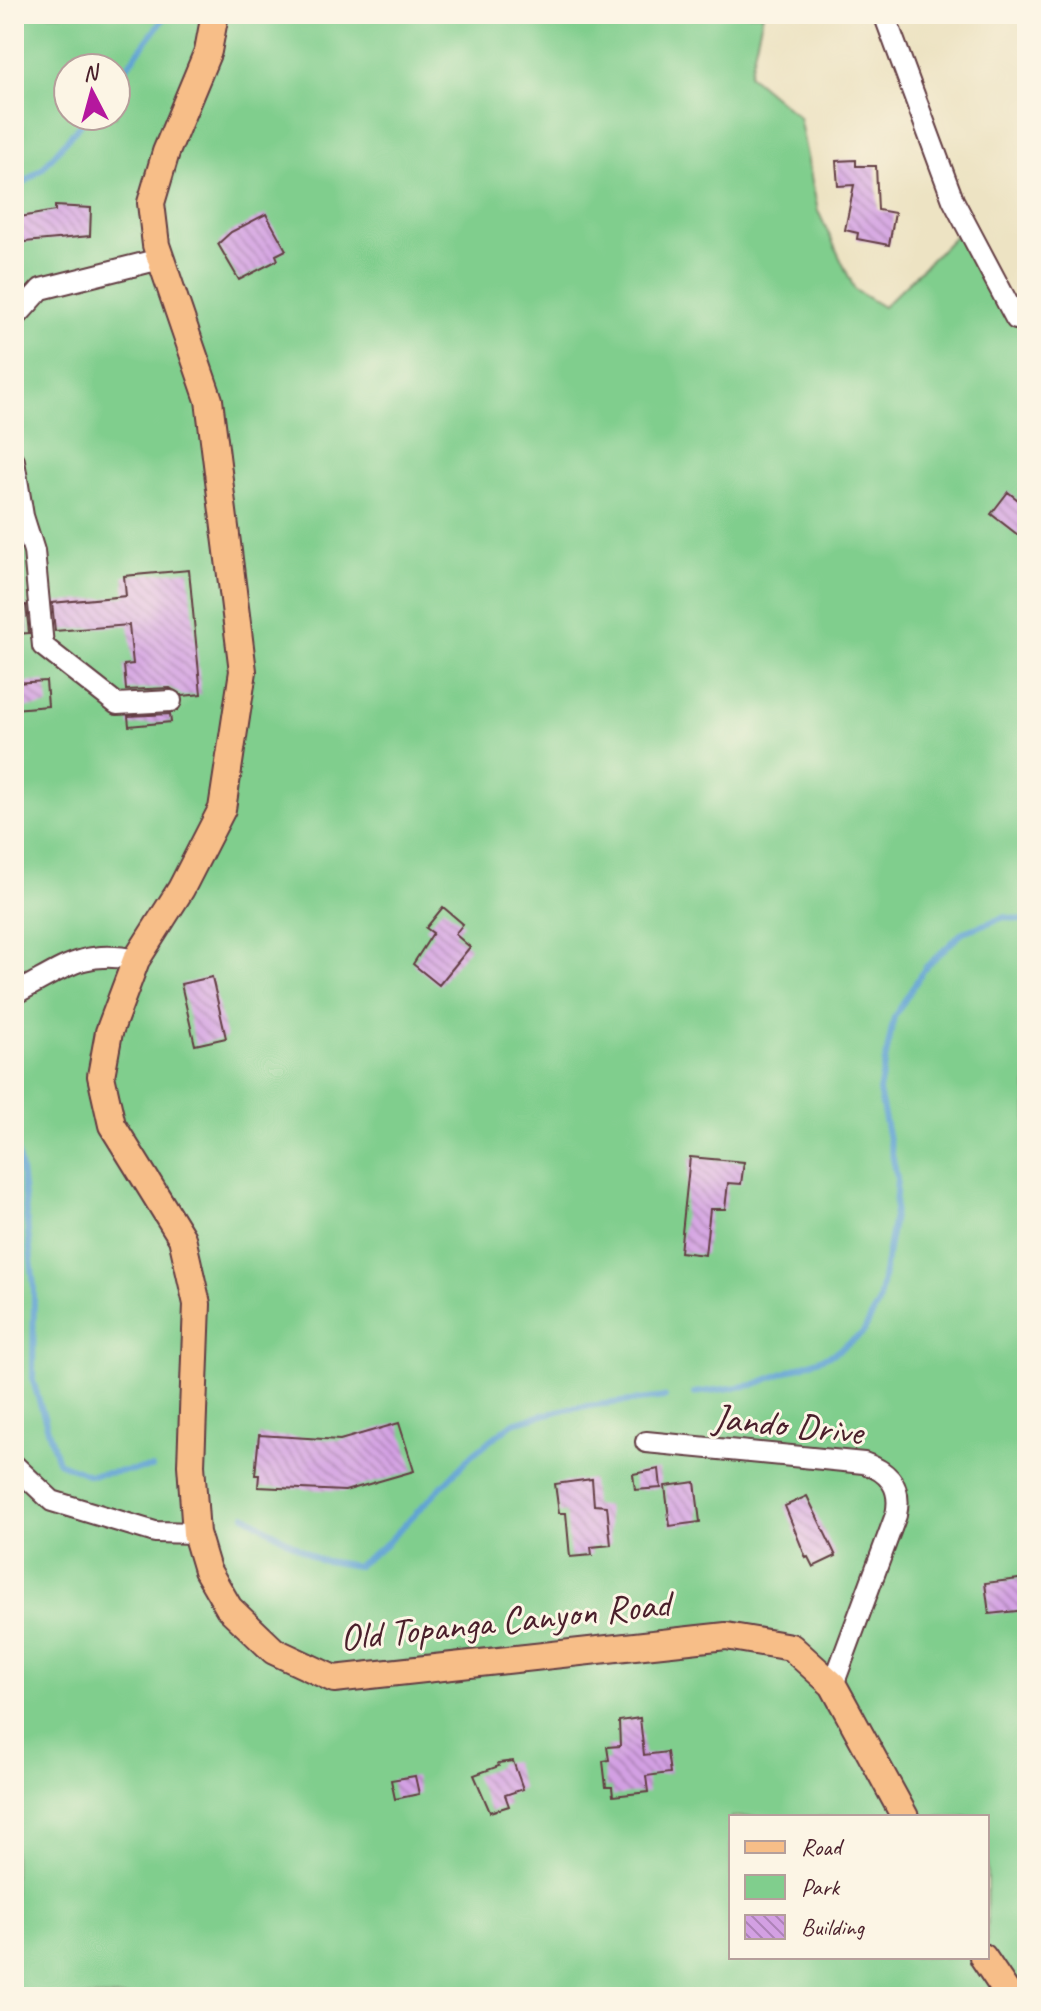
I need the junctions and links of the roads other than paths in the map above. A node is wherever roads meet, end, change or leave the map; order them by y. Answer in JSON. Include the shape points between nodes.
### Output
{"nodes":[{"id":1,"x":215,"y":14,"type":"edge"},
{"id":2,"x":884,"y":14,"type":"edge"},
{"id":3,"x":160,"y":259,"type":"junction"},
{"id":4,"x":14,"y":319,"type":"edge"},
{"id":5,"x":1016,"y":319,"type":"dead end"},
{"id":6,"x":14,"y":461,"type":"edge"},
{"id":7,"x":171,"y":701,"type":"dead end"},
{"id":8,"x":136,"y":960,"type":"junction"},
{"id":9,"x":14,"y":994,"type":"edge"},
{"id":10,"x":646,"y":1442,"type":"dead end"},
{"id":11,"x":14,"y":1465,"type":"edge"},
{"id":12,"x":196,"y":1533,"type":"junction"},
{"id":13,"x":833,"y":1685,"type":"junction"},
{"id":14,"x":904,"y":1815,"type":"edge"},
{"id":15,"x":984,"y":1959,"type":"edge"},
{"id":16,"x":1010,"y":1997,"type":"edge"}],
"edges":[{"from":1,"to":3,"type":"main road","name":"Old Topanga Canyon Road","via":[[208,51],[151,203]]},
{"from":2,"to":5,"type":"street","via":[[953,200]]},
{"from":3,"to":4,"type":"street","via":[[41,289]]},
{"from":3,"to":8,"type":"main road","name":"Old Topanga Canyon Road","via":[[209,400],[243,671],[222,809]]},
{"from":6,"to":7,"type":"street","via":[[34,551],[43,646],[117,704]]},
{"from":8,"to":9,"type":"street","via":[[90,956],[66,963]]},
{"from":8,"to":12,"type":"main road","name":"Old Topanga Canyon Road","via":[[109,1032],[101,1076],[112,1125],[182,1238],[197,1304],[191,1465]]},
{"from":10,"to":13,"type":"street","name":"Jando Drive","via":[[864,1463],[894,1482],[896,1515]]},
{"from":11,"to":12,"type":"street","via":[[52,1501],[155,1532]]},
{"from":12,"to":13,"type":"main road","name":"Old Topanga Canyon Road","via":[[207,1570],[229,1608],[274,1651],[334,1679],[726,1636],[791,1647]]},
{"from":13,"to":14,"type":"main road","name":"Old Topanga Canyon Road"},
{"from":15,"to":16,"type":"main road"}]}
